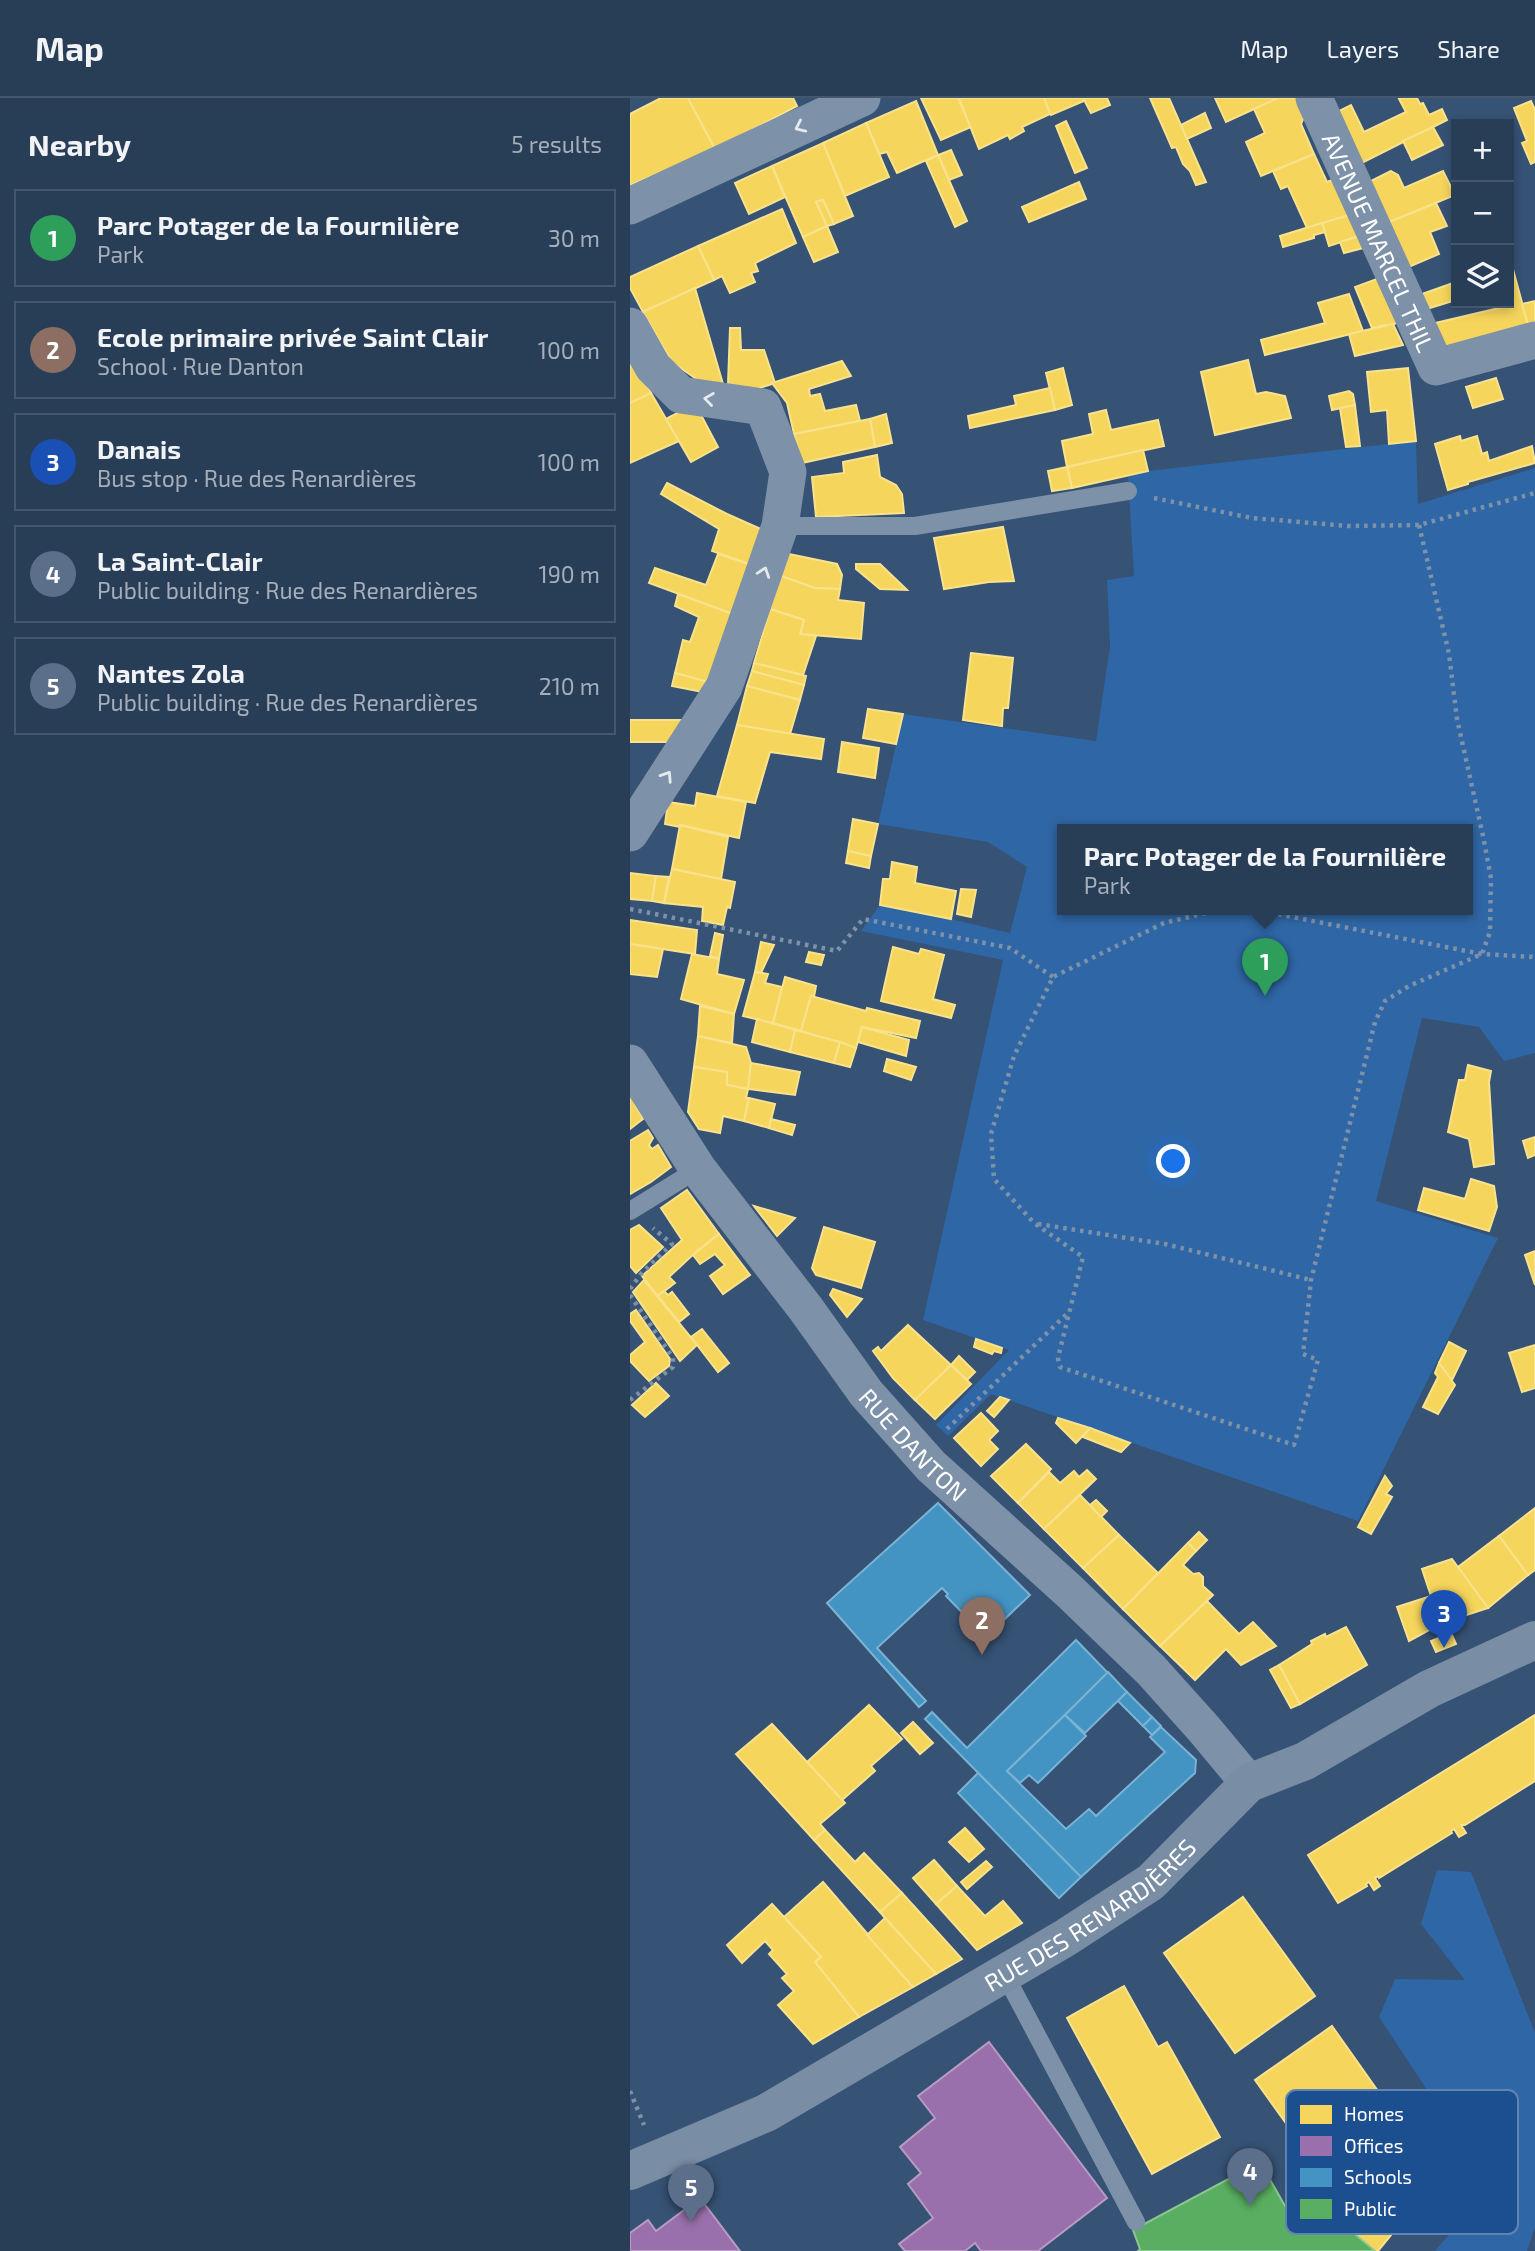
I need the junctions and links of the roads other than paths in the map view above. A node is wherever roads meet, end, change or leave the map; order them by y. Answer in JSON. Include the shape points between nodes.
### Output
{"nodes":[{"id":1,"x":862,"y":98,"type":"edge"},
{"id":2,"x":1314,"y":98,"type":"edge"},
{"id":3,"x":630,"y":206,"type":"edge"},
{"id":4,"x":630,"y":326,"type":"edge"},
{"id":5,"x":1535,"y":340,"type":"edge"},
{"id":6,"x":1128,"y":491,"type":"road end"},
{"id":7,"x":780,"y":526,"type":"junction"},
{"id":8,"x":630,"y":833,"type":"edge"},
{"id":9,"x":630,"y":1064,"type":"edge"},
{"id":10,"x":698,"y":1169,"type":"junction"},
{"id":11,"x":632,"y":1211,"type":"edge"},
{"id":12,"x":1535,"y":1640,"type":"edge"},
{"id":13,"x":1249,"y":1783,"type":"junction"},
{"id":14,"x":1004,"y":1973,"type":"junction"},
{"id":15,"x":630,"y":2171,"type":"edge"},
{"id":16,"x":1136,"y":2222,"type":"dead end"}],
"edges":[{"from":1,"to":3,"type":"street","one_way":true},
{"from":2,"to":5,"type":"street","name":"AVENUE MARCEL THIL","via":[[1436,367]]},
{"from":7,"to":4,"type":"street","one_way":true,"via":[[788,472],[763,407],[681,395],[653,367]]},
{"from":6,"to":7,"type":"lane","via":[[915,526]]},
{"from":8,"to":7,"type":"street","one_way":true,"via":[[724,687]]},
{"from":9,"to":10,"type":"street","name":"RUE DANTON"},
{"from":10,"to":11,"type":"lane"},
{"from":10,"to":13,"type":"street","name":"RUE DANTON","via":[[866,1394],[931,1466],[1151,1670]]},
{"from":12,"to":13,"type":"street","name":"RUE DES RENARDIÈRES","via":[[1429,1689],[1305,1761]]},
{"from":13,"to":14,"type":"street","name":"RUE DES RENARDIÈRES","via":[[1151,1882]]},
{"from":14,"to":15,"type":"street","name":"RUE DES RENARDIÈRES","via":[[766,2113]]},
{"from":14,"to":16,"type":"lane"}]}
